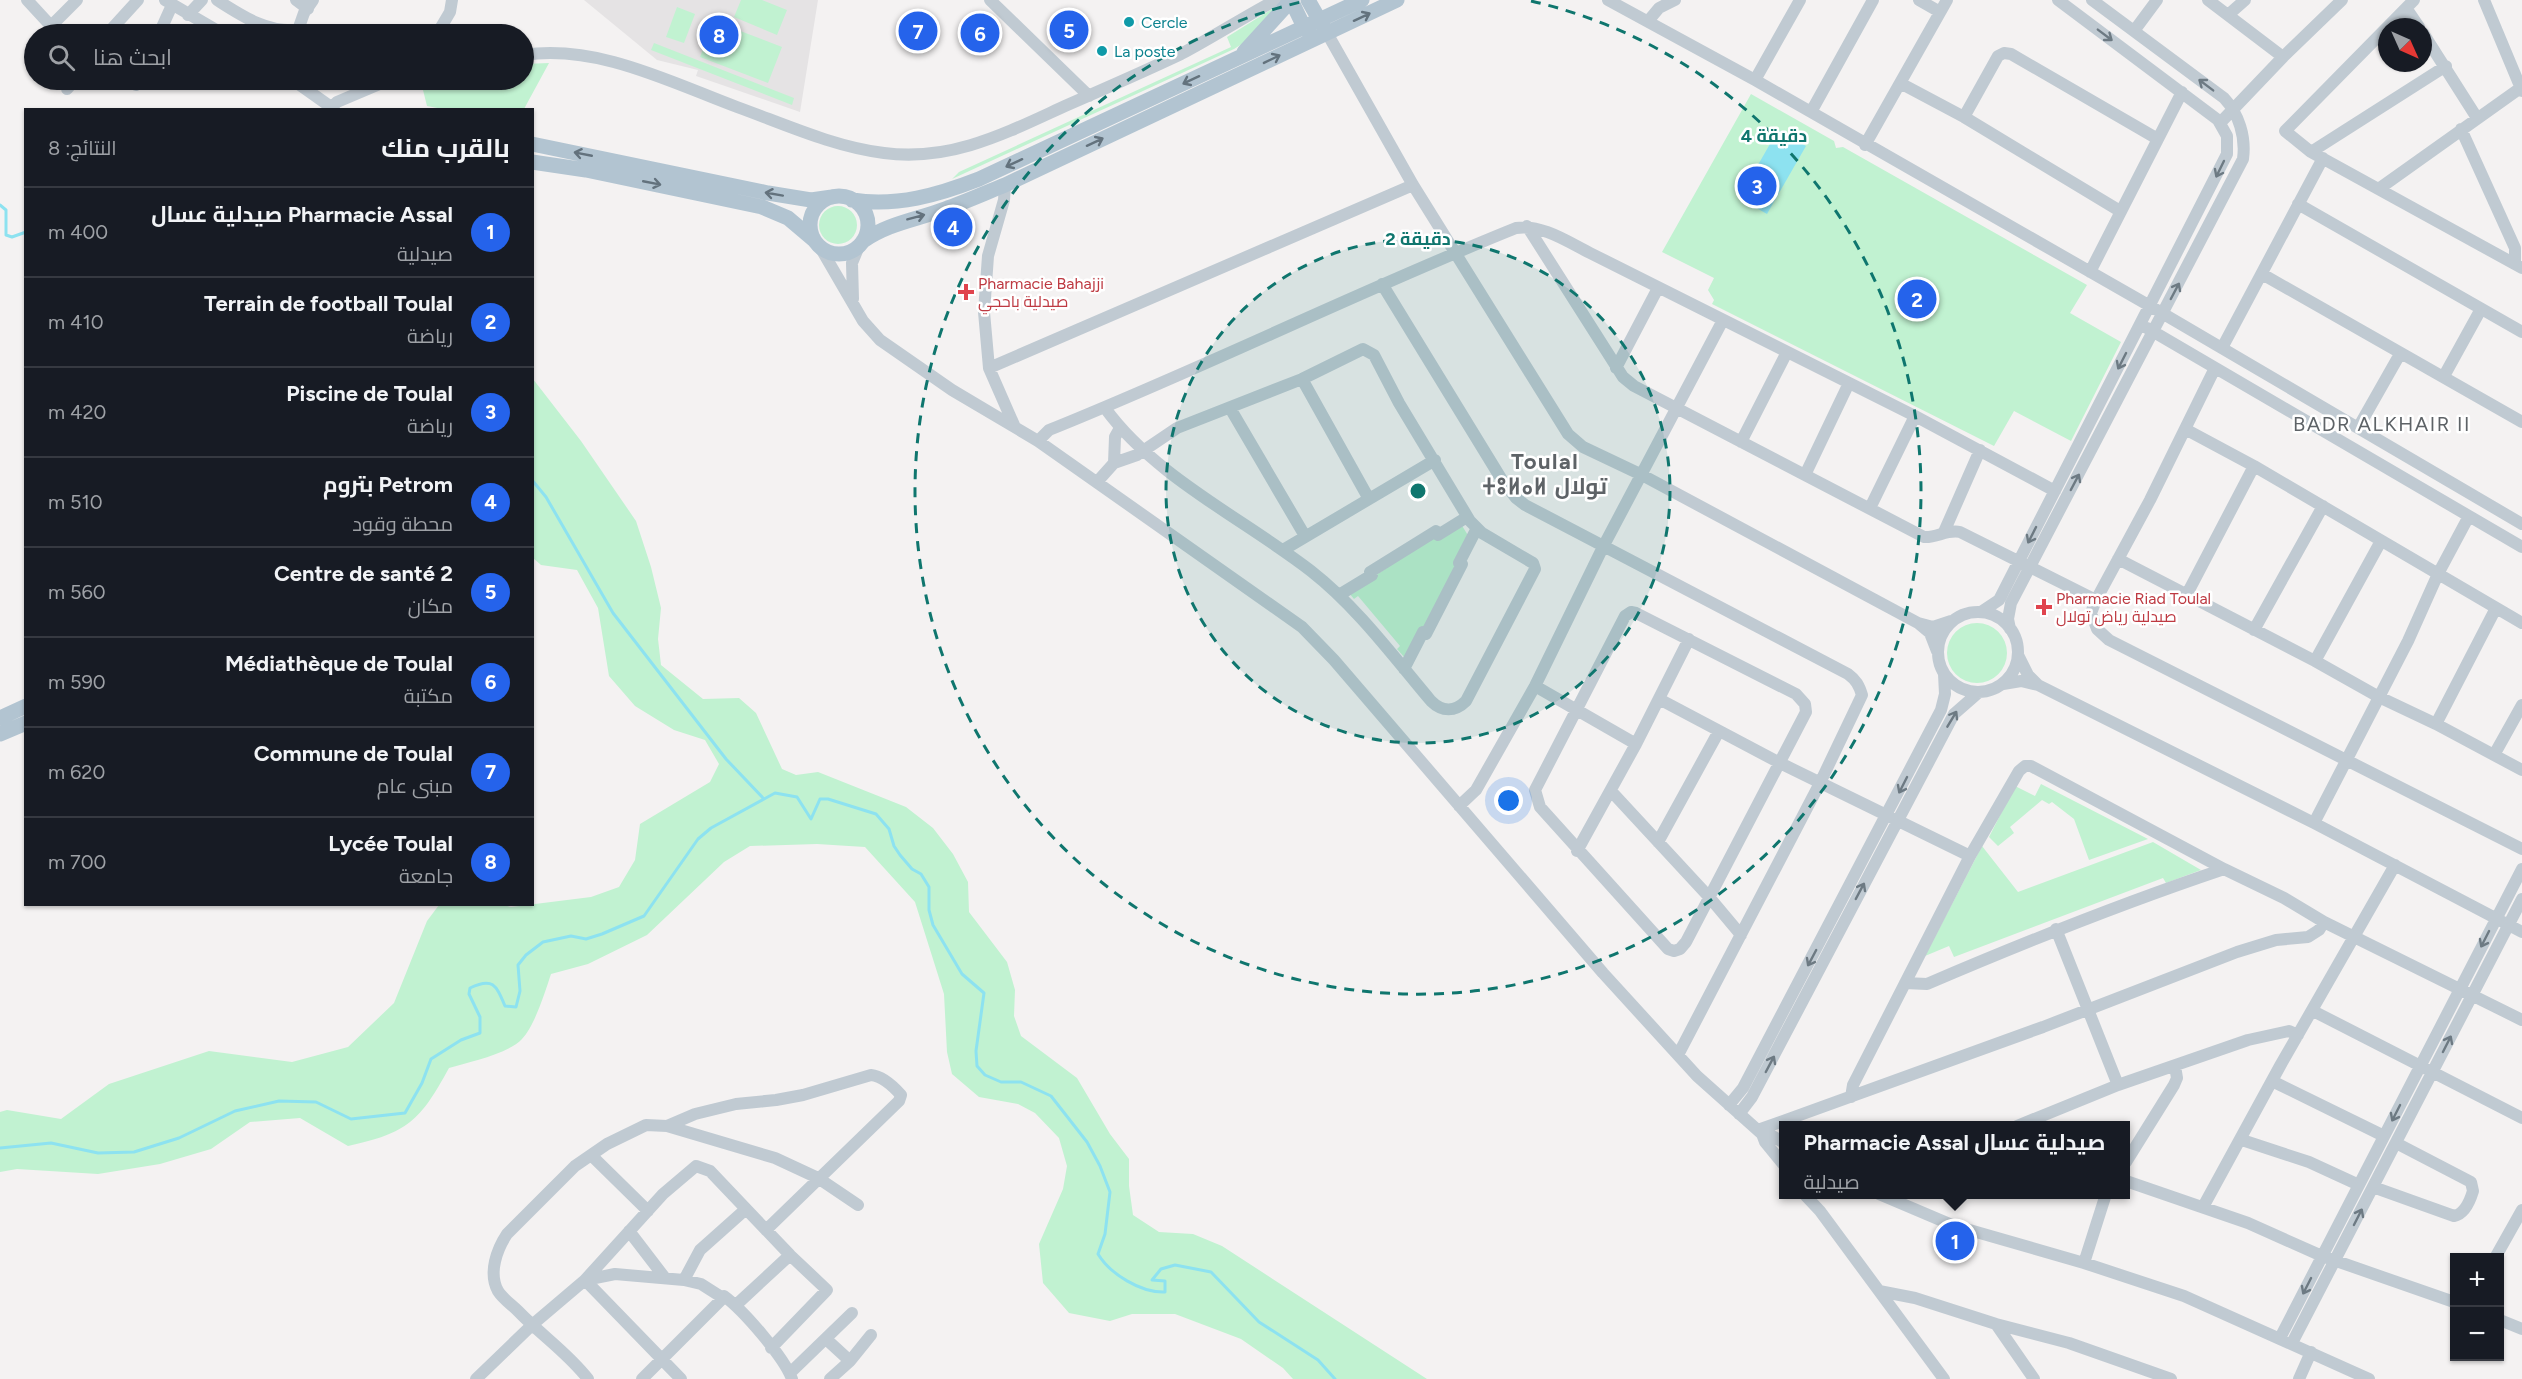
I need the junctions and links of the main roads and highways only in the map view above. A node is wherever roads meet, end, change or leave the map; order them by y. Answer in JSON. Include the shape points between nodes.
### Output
{"nodes":[{"id":1,"x":1290,"y":0,"type":"edge"},
{"id":2,"x":1308,"y":0,"type":"edge"},
{"id":3,"x":1362,"y":0,"type":"edge"},
{"id":4,"x":1397,"y":0,"type":"edge"},
{"id":5,"x":1316,"y":30,"type":"junction"},
{"id":6,"x":1237,"y":59,"type":"junction"},
{"id":7,"x":534,"y":144,"type":"edge"},
{"id":8,"x":534,"y":162,"type":"edge"},
{"id":9,"x":832,"y":197,"type":"junction"},
{"id":10,"x":852,"y":200,"type":"junction"},
{"id":11,"x":861,"y":243,"type":"junction"},
{"id":12,"x":817,"y":244,"type":"junction"},
{"id":13,"x":24,"y":707,"type":"edge"},
{"id":14,"x":0,"y":718,"type":"edge"},
{"id":15,"x":24,"y":724,"type":"edge"},
{"id":16,"x":0,"y":734,"type":"edge"}],
"edges":[{"from":1,"to":5,"type":"main road"},
{"from":1,"to":6,"type":"main road"},
{"from":2,"to":5,"type":"main road"},
{"from":3,"to":5,"type":"main road"},
{"from":5,"to":4,"type":"main road","one_way":true},
{"from":5,"to":6,"type":"main road"},
{"from":11,"to":5,"type":"main road","one_way":true,"via":[[879,230],[1005,185]]},
{"from":6,"to":10,"type":"main road","one_way":true,"via":[[947,191],[893,202]]},
{"from":9,"to":7,"type":"main road","one_way":true,"via":[[811,200],[768,194]]},
{"from":8,"to":12,"type":"main road","one_way":true,"via":[[762,207],[788,218]]},
{"from":9,"to":10,"type":"main road"},
{"from":9,"to":12,"type":"main road","via":[[812,214],[810,232]]},
{"from":10,"to":11,"type":"main road","via":[[860,205],[867,222]]},
{"from":11,"to":12,"type":"main road","via":[[836,254]]},
{"from":13,"to":14,"type":"main road"},
{"from":15,"to":16,"type":"main road"}]}
